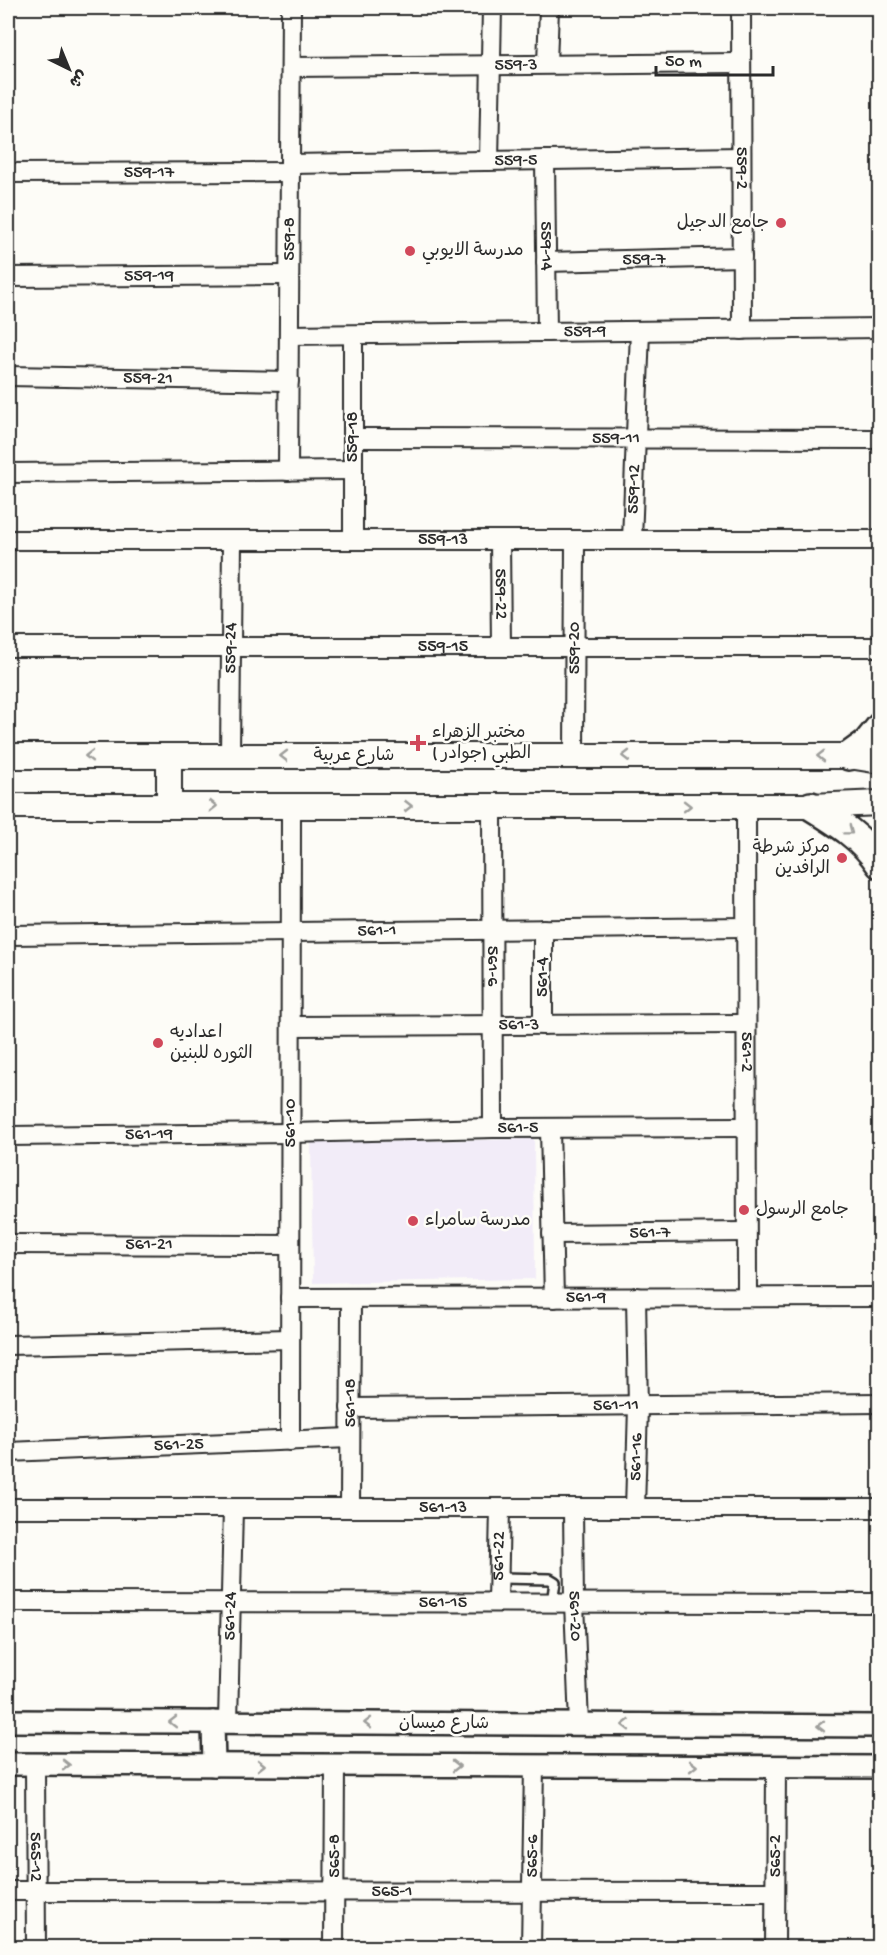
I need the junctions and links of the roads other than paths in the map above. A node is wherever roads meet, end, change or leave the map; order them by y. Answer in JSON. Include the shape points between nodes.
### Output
{"nodes":[{"id":1,"x":291,"y":8,"type":"edge"},
{"id":2,"x":492,"y":8,"type":"edge"},
{"id":3,"x":549,"y":8,"type":"edge"},
{"id":4,"x":741,"y":8,"type":"edge"},
{"id":5,"x":741,"y":63,"type":"junction"},
{"id":6,"x":547,"y":64,"type":"junction"},
{"id":7,"x":490,"y":65,"type":"junction"},
{"id":8,"x":291,"y":67,"type":"junction"},
{"id":9,"x":741,"y":157,"type":"junction"},
{"id":10,"x":545,"y":160,"type":"junction"},
{"id":11,"x":489,"y":161,"type":"junction"},
{"id":12,"x":290,"y":168,"type":"junction"},
{"id":13,"x":8,"y":173,"type":"edge"},
{"id":14,"x":742,"y":257,"type":"junction"},
{"id":15,"x":546,"y":262,"type":"junction"},
{"id":16,"x":289,"y":275,"type":"junction"},
{"id":17,"x":8,"y":277,"type":"edge"},
{"id":18,"x":879,"y":328,"type":"edge"},
{"id":19,"x":742,"y":330,"type":"junction"},
{"id":20,"x":640,"y":331,"type":"junction"},
{"id":21,"x":547,"y":332,"type":"junction"},
{"id":22,"x":289,"y":335,"type":"junction"},
{"id":23,"x":353,"y":335,"type":"junction"},
{"id":24,"x":8,"y":376,"type":"edge"},
{"id":25,"x":289,"y":381,"type":"junction"},
{"id":26,"x":354,"y":438,"type":"junction"},
{"id":27,"x":879,"y":439,"type":"edge"},
{"id":28,"x":636,"y":440,"type":"junction"},
{"id":29,"x":353,"y":470,"type":"junction"},
{"id":30,"x":288,"y":471,"type":"junction"},
{"id":31,"x":8,"y":473,"type":"edge"},
{"id":32,"x":8,"y":540,"type":"edge"},
{"id":33,"x":232,"y":540,"type":"junction"},
{"id":34,"x":353,"y":540,"type":"junction"},
{"id":35,"x":500,"y":540,"type":"junction"},
{"id":36,"x":575,"y":540,"type":"junction"},
{"id":37,"x":632,"y":540,"type":"junction"},
{"id":38,"x":879,"y":540,"type":"edge"},
{"id":39,"x":8,"y":647,"type":"edge"},
{"id":40,"x":231,"y":647,"type":"junction"},
{"id":41,"x":501,"y":647,"type":"junction"},
{"id":42,"x":576,"y":647,"type":"junction"},
{"id":43,"x":879,"y":647,"type":"edge"},
{"id":44,"x":879,"y":727,"type":"edge"},
{"id":45,"x":8,"y":756,"type":"edge"},
{"id":46,"x":169,"y":756,"type":"junction"},
{"id":47,"x":230,"y":756,"type":"junction"},
{"id":48,"x":574,"y":756,"type":"junction"},
{"id":49,"x":849,"y":756,"type":"junction"},
{"id":50,"x":879,"y":760,"type":"edge"},
{"id":51,"x":879,"y":803,"type":"edge"},
{"id":52,"x":8,"y":806,"type":"edge"},
{"id":53,"x":169,"y":806,"type":"junction"},
{"id":54,"x":291,"y":806,"type":"junction"},
{"id":55,"x":492,"y":806,"type":"junction"},
{"id":56,"x":746,"y":806,"type":"junction"},
{"id":57,"x":811,"y":806,"type":"junction"},
{"id":58,"x":879,"y":864,"type":"edge"},
{"id":59,"x":746,"y":927,"type":"junction"},
{"id":60,"x":543,"y":929,"type":"junction"},
{"id":61,"x":492,"y":930,"type":"junction"},
{"id":62,"x":291,"y":932,"type":"junction"},
{"id":63,"x":8,"y":935,"type":"edge"},
{"id":64,"x":746,"y":1024,"type":"junction"},
{"id":65,"x":492,"y":1025,"type":"junction"},
{"id":66,"x":543,"y":1025,"type":"junction"},
{"id":67,"x":291,"y":1026,"type":"junction"},
{"id":68,"x":746,"y":1126,"type":"junction"},
{"id":69,"x":493,"y":1128,"type":"junction"},
{"id":70,"x":550,"y":1129,"type":"junction"},
{"id":71,"x":291,"y":1133,"type":"junction"},
{"id":72,"x":8,"y":1136,"type":"edge"},
{"id":73,"x":747,"y":1232,"type":"junction"},
{"id":74,"x":552,"y":1234,"type":"junction"},
{"id":75,"x":8,"y":1244,"type":"edge"},
{"id":76,"x":290,"y":1245,"type":"junction"},
{"id":77,"x":879,"y":1296,"type":"edge"},
{"id":78,"x":636,"y":1297,"type":"junction"},
{"id":79,"x":747,"y":1297,"type":"junction"},
{"id":80,"x":290,"y":1298,"type":"junction"},
{"id":81,"x":351,"y":1298,"type":"junction"},
{"id":82,"x":554,"y":1298,"type":"junction"},
{"id":83,"x":290,"y":1340,"type":"junction"},
{"id":84,"x":8,"y":1345,"type":"edge"},
{"id":85,"x":879,"y":1403,"type":"edge"},
{"id":86,"x":638,"y":1407,"type":"junction"},
{"id":87,"x":350,"y":1408,"type":"junction"},
{"id":88,"x":350,"y":1438,"type":"junction"},
{"id":89,"x":290,"y":1441,"type":"junction"},
{"id":90,"x":8,"y":1452,"type":"edge"},
{"id":91,"x":8,"y":1508,"type":"edge"},
{"id":92,"x":233,"y":1508,"type":"junction"},
{"id":93,"x":350,"y":1508,"type":"junction"},
{"id":94,"x":500,"y":1508,"type":"junction"},
{"id":95,"x":573,"y":1508,"type":"junction"},
{"id":96,"x":635,"y":1508,"type":"junction"},
{"id":97,"x":879,"y":1508,"type":"edge"},
{"id":98,"x":499,"y":1578,"type":"junction"},
{"id":99,"x":8,"y":1602,"type":"edge"},
{"id":100,"x":231,"y":1602,"type":"junction"},
{"id":101,"x":498,"y":1602,"type":"junction"},
{"id":102,"x":552,"y":1603,"type":"junction"},
{"id":103,"x":574,"y":1603,"type":"junction"},
{"id":104,"x":879,"y":1603,"type":"edge"},
{"id":105,"x":8,"y":1721,"type":"edge"},
{"id":106,"x":221,"y":1722,"type":"junction"},
{"id":107,"x":579,"y":1724,"type":"junction"},
{"id":108,"x":879,"y":1726,"type":"edge"},
{"id":109,"x":8,"y":1764,"type":"edge"},
{"id":110,"x":35,"y":1764,"type":"junction"},
{"id":111,"x":214,"y":1765,"type":"junction"},
{"id":112,"x":334,"y":1765,"type":"junction"},
{"id":113,"x":534,"y":1766,"type":"junction"},
{"id":114,"x":776,"y":1766,"type":"junction"},
{"id":115,"x":879,"y":1767,"type":"edge"},
{"id":116,"x":8,"y":1891,"type":"edge"},
{"id":117,"x":36,"y":1891,"type":"junction"},
{"id":118,"x":334,"y":1891,"type":"junction"},
{"id":119,"x":532,"y":1892,"type":"junction"},
{"id":120,"x":775,"y":1892,"type":"junction"},
{"id":121,"x":36,"y":1947,"type":"edge"},
{"id":122,"x":334,"y":1947,"type":"edge"},
{"id":123,"x":531,"y":1947,"type":"edge"},
{"id":124,"x":775,"y":1947,"type":"edge"}],
"edges":[{"from":1,"to":8,"type":"street","name":"559-8"},
{"from":2,"to":7,"type":"street"},
{"from":3,"to":6,"type":"street"},
{"from":4,"to":5,"type":"street","name":"559-2"},
{"from":5,"to":6,"type":"street","name":"559-3"},
{"from":5,"to":9,"type":"street","name":"559-2"},
{"from":6,"to":7,"type":"street","name":"559-3"},
{"from":7,"to":8,"type":"street","name":"559-3"},
{"from":7,"to":11,"type":"street"},
{"from":8,"to":12,"type":"street","name":"559-8"},
{"from":9,"to":10,"type":"street","name":"559-5"},
{"from":9,"to":14,"type":"street","name":"559-2"},
{"from":10,"to":11,"type":"street","name":"559-5"},
{"from":10,"to":15,"type":"street","name":"559-14"},
{"from":11,"to":12,"type":"street","name":"559-5"},
{"from":12,"to":13,"type":"street","name":"559-17"},
{"from":12,"to":16,"type":"street","name":"559-8"},
{"from":14,"to":15,"type":"street","name":"559-7"},
{"from":14,"to":19,"type":"street","name":"559-2"},
{"from":15,"to":21,"type":"street","name":"559-14"},
{"from":16,"to":17,"type":"street","name":"559-19"},
{"from":16,"to":22,"type":"street","name":"559-8"},
{"from":18,"to":19,"type":"street","name":"559-9"},
{"from":19,"to":20,"type":"street","name":"559-9"},
{"from":20,"to":21,"type":"street","name":"559-9"},
{"from":20,"to":28,"type":"street","name":"559-12"},
{"from":21,"to":23,"type":"street","name":"559-9"},
{"from":22,"to":23,"type":"street","name":"559-9"},
{"from":22,"to":25,"type":"street","name":"559-8"},
{"from":23,"to":26,"type":"street","name":"559-18"},
{"from":24,"to":25,"type":"street","name":"559-21"},
{"from":25,"to":30,"type":"street","name":"559-8"},
{"from":26,"to":28,"type":"street","name":"559-11"},
{"from":26,"to":29,"type":"street","name":"559-18"},
{"from":27,"to":28,"type":"street","name":"559-11"},
{"from":28,"to":37,"type":"street","name":"559-12"},
{"from":29,"to":30,"type":"street"},
{"from":29,"to":34,"type":"street","name":"559-18"},
{"from":30,"to":31,"type":"street"},
{"from":32,"to":33,"type":"street","name":"559-13"},
{"from":33,"to":34,"type":"street","name":"559-13"},
{"from":33,"to":40,"type":"street","name":"559-24"},
{"from":34,"to":35,"type":"street","name":"559-13"},
{"from":35,"to":36,"type":"street","name":"559-13"},
{"from":35,"to":41,"type":"street","name":"559-22"},
{"from":36,"to":37,"type":"street","name":"559-13"},
{"from":36,"to":42,"type":"street","name":"559-20"},
{"from":37,"to":38,"type":"street","name":"559-13"},
{"from":39,"to":40,"type":"street","name":"559-15"},
{"from":40,"to":41,"type":"street","name":"559-15"},
{"from":40,"to":47,"type":"street","name":"559-24"},
{"from":41,"to":42,"type":"street","name":"559-15"},
{"from":42,"to":43,"type":"street","name":"559-15"},
{"from":42,"to":48,"type":"street","name":"559-20"},
{"from":44,"to":49,"type":"main road","via":[[867,743]]},
{"from":46,"to":45,"type":"main road","name":"شارع عربية","one_way":true},
{"from":46,"to":47,"type":"main road","name":"شارع عربية"},
{"from":46,"to":53,"type":"main road"},
{"from":48,"to":47,"type":"main road","name":"شارع عربية","one_way":true},
{"from":49,"to":48,"type":"main road","name":"شارع عربية","one_way":true},
{"from":49,"to":50,"type":"main road","name":"شارع عربية"},
{"from":51,"to":57,"type":"main road"},
{"from":52,"to":53,"type":"main road"},
{"from":53,"to":54,"type":"main road","one_way":true},
{"from":54,"to":55,"type":"main road","one_way":true},
{"from":54,"to":62,"type":"street","name":"561-10"},
{"from":55,"to":56,"type":"main road","one_way":true},
{"from":55,"to":61,"type":"street","name":"561-6"},
{"from":56,"to":57,"type":"main road"},
{"from":56,"to":59,"type":"street","name":"561-2"},
{"from":57,"to":58,"type":"main road","one_way":true,"via":[[855,835]]},
{"from":59,"to":60,"type":"street","name":"561-1"},
{"from":59,"to":64,"type":"street","name":"561-2"},
{"from":60,"to":61,"type":"street","name":"561-1"},
{"from":60,"to":66,"type":"street","name":"561-4"},
{"from":61,"to":62,"type":"street","name":"561-1"},
{"from":61,"to":65,"type":"street","name":"561-6"},
{"from":62,"to":63,"type":"street","name":"561-1"},
{"from":62,"to":67,"type":"street","name":"561-10"},
{"from":64,"to":66,"type":"street","name":"561-3"},
{"from":64,"to":68,"type":"street","name":"561-2"},
{"from":65,"to":66,"type":"street","name":"561-3"},
{"from":65,"to":67,"type":"street","name":"561-3"},
{"from":65,"to":69,"type":"street","name":"561-6"},
{"from":67,"to":71,"type":"street","name":"561-10"},
{"from":68,"to":70,"type":"street","name":"561-5"},
{"from":68,"to":73,"type":"street","name":"561-2"},
{"from":69,"to":70,"type":"street","name":"561-5"},
{"from":69,"to":71,"type":"street","name":"561-5"},
{"from":70,"to":74,"type":"street"},
{"from":71,"to":72,"type":"street","name":"561-19"},
{"from":71,"to":76,"type":"street","name":"561-10"},
{"from":73,"to":74,"type":"street","name":"561-7"},
{"from":73,"to":79,"type":"street","name":"561-2"},
{"from":74,"to":82,"type":"street"},
{"from":75,"to":76,"type":"street","name":"561-21"},
{"from":76,"to":80,"type":"street","name":"561-10"},
{"from":77,"to":79,"type":"street","name":"561-9"},
{"from":78,"to":79,"type":"street","name":"561-9"},
{"from":78,"to":82,"type":"street","name":"561-9"},
{"from":78,"to":86,"type":"street","name":"561-16"},
{"from":80,"to":81,"type":"street","name":"561-9"},
{"from":80,"to":83,"type":"street","name":"561-10"},
{"from":81,"to":82,"type":"street","name":"561-9"},
{"from":81,"to":87,"type":"street","name":"561-18"},
{"from":83,"to":84,"type":"street"},
{"from":83,"to":89,"type":"street","name":"561-10"},
{"from":85,"to":86,"type":"street","name":"561-11"},
{"from":86,"to":87,"type":"street","name":"561-11"},
{"from":86,"to":96,"type":"street","name":"561-16"},
{"from":87,"to":88,"type":"street","name":"561-18"},
{"from":88,"to":89,"type":"street","name":"561-25"},
{"from":88,"to":93,"type":"street","name":"561-18"},
{"from":89,"to":90,"type":"street","name":"561-25"},
{"from":91,"to":92,"type":"street","name":"561-13"},
{"from":92,"to":93,"type":"street","name":"561-13"},
{"from":92,"to":100,"type":"street","name":"561-24"},
{"from":93,"to":94,"type":"street","name":"561-13"},
{"from":94,"to":95,"type":"street","name":"561-13"},
{"from":94,"to":98,"type":"street","name":"561-22"},
{"from":95,"to":96,"type":"street","name":"561-13"},
{"from":95,"to":103,"type":"street","name":"561-20"},
{"from":96,"to":97,"type":"street","name":"561-13"},
{"from":98,"to":101,"type":"street","name":"561-22"},
{"from":98,"to":102,"type":"lane","via":[[550,1578],[555,1582]]},
{"from":99,"to":100,"type":"street","name":"561-15"},
{"from":100,"to":101,"type":"street","name":"561-15"},
{"from":100,"to":106,"type":"street","name":"561-24"},
{"from":101,"to":102,"type":"street","name":"561-15"},
{"from":102,"to":103,"type":"street","name":"561-15"},
{"from":103,"to":104,"type":"street","name":"561-15"},
{"from":103,"to":107,"type":"street","name":"561-20"},
{"from":106,"to":105,"type":"street","name":"شارع ميسان","one_way":true},
{"from":107,"to":106,"type":"street","name":"شارع ميسان","one_way":true},
{"from":106,"to":111,"type":"street"},
{"from":108,"to":107,"type":"street","name":"شارع ميسان","one_way":true},
{"from":109,"to":110,"type":"street"},
{"from":110,"to":111,"type":"street","one_way":true},
{"from":110,"to":117,"type":"street","name":"565-12"},
{"from":111,"to":112,"type":"street","one_way":true},
{"from":112,"to":113,"type":"street","one_way":true},
{"from":112,"to":118,"type":"street","name":"565-8"},
{"from":113,"to":114,"type":"street","one_way":true},
{"from":113,"to":119,"type":"street","name":"565-6"},
{"from":114,"to":115,"type":"street"},
{"from":114,"to":120,"type":"street","name":"565-2"},
{"from":116,"to":117,"type":"street","name":"565-1"},
{"from":117,"to":118,"type":"street","name":"565-1"},
{"from":117,"to":121,"type":"street","name":"565-12"},
{"from":118,"to":119,"type":"street","name":"565-1"},
{"from":118,"to":122,"type":"street","name":"565-8"},
{"from":119,"to":120,"type":"street","name":"565-1"},
{"from":119,"to":123,"type":"street","name":"565-6"},
{"from":120,"to":124,"type":"street","name":"565-2"}]}
